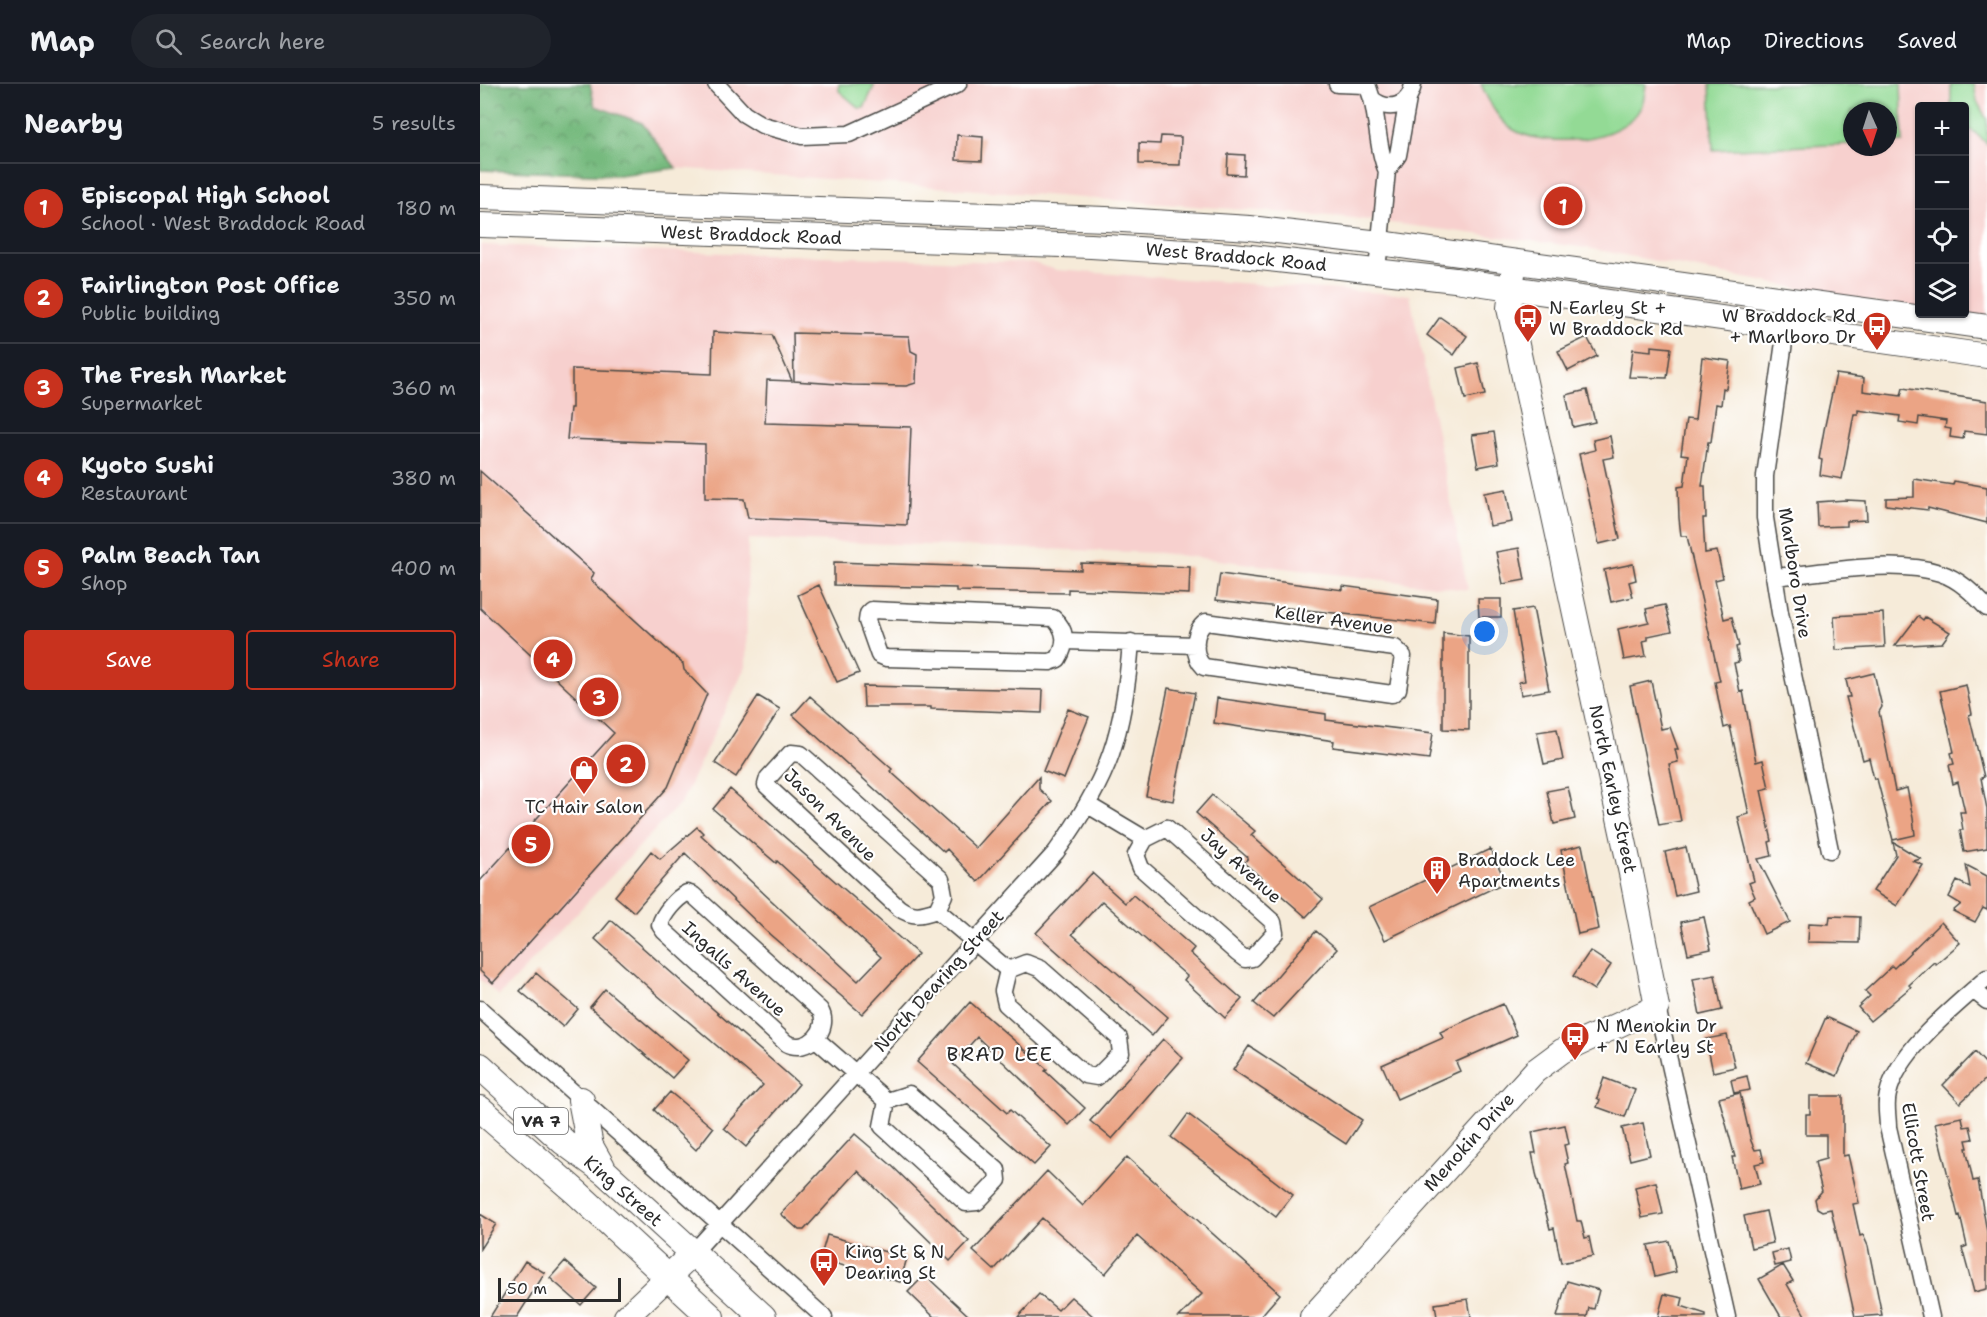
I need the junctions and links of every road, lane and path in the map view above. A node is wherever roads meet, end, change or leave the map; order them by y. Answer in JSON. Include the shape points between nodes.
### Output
{"nodes":[{"id":1,"x":716,"y":84,"type":"edge"},
{"id":2,"x":958,"y":84,"type":"edge"},
{"id":3,"x":1337,"y":84,"type":"edge"},
{"id":4,"x":1368,"y":89,"type":"edge"},
{"id":5,"x":1411,"y":91,"type":"edge"},
{"id":6,"x":1387,"y":171,"type":"junction"},
{"id":7,"x":480,"y":197,"type":"edge"},
{"id":8,"x":480,"y":225,"type":"edge"},
{"id":9,"x":1380,"y":243,"type":"junction"},
{"id":10,"x":1515,"y":261,"type":"junction"},
{"id":11,"x":1377,"y":270,"type":"junction"},
{"id":12,"x":1511,"y":288,"type":"junction"},
{"id":13,"x":1790,"y":300,"type":"junction"},
{"id":14,"x":1786,"y":327,"type":"junction"},
{"id":15,"x":1987,"y":327,"type":"edge"},
{"id":16,"x":1987,"y":356,"type":"edge"},
{"id":17,"x":1774,"y":577,"type":"junction"},
{"id":18,"x":1987,"y":608,"type":"edge"},
{"id":19,"x":1065,"y":641,"type":"junction"},
{"id":20,"x":1131,"y":642,"type":"junction"},
{"id":21,"x":1196,"y":645,"type":"junction"},
{"id":22,"x":1088,"y":805,"type":"junction"},
{"id":23,"x":1145,"y":839,"type":"junction"},
{"id":24,"x":1830,"y":850,"type":"dead end"},
{"id":25,"x":937,"y":910,"type":"junction"},
{"id":26,"x":973,"y":942,"type":"junction"},
{"id":27,"x":1008,"y":970,"type":"junction"},
{"id":28,"x":1987,"y":978,"type":"edge"},
{"id":29,"x":1973,"y":990,"type":"junction"},
{"id":30,"x":1987,"y":1001,"type":"edge"},
{"id":31,"x":1657,"y":1007,"type":"junction"},
{"id":32,"x":480,"y":1009,"type":"edge"},
{"id":33,"x":816,"y":1039,"type":"junction"},
{"id":34,"x":480,"y":1066,"type":"edge"},
{"id":35,"x":856,"y":1074,"type":"junction"},
{"id":36,"x":581,"y":1100,"type":"junction"},
{"id":37,"x":887,"y":1101,"type":"junction"},
{"id":38,"x":480,"y":1109,"type":"edge"},
{"id":39,"x":605,"y":1172,"type":"junction"},
{"id":40,"x":720,"y":1223,"type":"junction"},
{"id":41,"x":693,"y":1253,"type":"junction"},
{"id":42,"x":667,"y":1278,"type":"junction"},
{"id":43,"x":626,"y":1317,"type":"edge"},
{"id":44,"x":711,"y":1317,"type":"edge"},
{"id":45,"x":763,"y":1317,"type":"edge"},
{"id":46,"x":824,"y":1317,"type":"edge"},
{"id":47,"x":1312,"y":1317,"type":"edge"},
{"id":48,"x":1726,"y":1317,"type":"edge"},
{"id":49,"x":1931,"y":1317,"type":"edge"}],
"edges":[{"from":1,"to":2,"type":"street","via":[[744,114],[762,125],[802,136],[849,134]]},
{"from":3,"to":4,"type":"street"},
{"from":4,"to":5,"type":"street","via":[[1386,107],[1394,107]]},
{"from":4,"to":6,"type":"street"},
{"from":5,"to":6,"type":"street","via":[[1398,155]]},
{"from":6,"to":9,"type":"street"},
{"from":7,"to":9,"type":"main road","name":"West Braddock Road","via":[[1106,219],[1250,228]]},
{"from":8,"to":11,"type":"main road","name":"West Braddock Road","via":[[1091,246]]},
{"from":9,"to":10,"type":"main road","name":"West Braddock Road"},
{"from":9,"to":11,"type":"street"},
{"from":10,"to":12,"type":"main road","name":"North Earley Street"},
{"from":10,"to":13,"type":"main road","name":"West Braddock Road"},
{"from":11,"to":12,"type":"main road","name":"West Braddock Road"},
{"from":12,"to":14,"type":"main road","name":"West Braddock Road"},
{"from":12,"to":31,"type":"main road","name":"North Earley Street","via":[[1509,308]]},
{"from":13,"to":14,"type":"street","name":"Marlboro Drive"},
{"from":13,"to":15,"type":"main road","name":"West Braddock Road"},
{"from":14,"to":16,"type":"main road","name":"West Braddock Road"},
{"from":14,"to":17,"type":"street","name":"Marlboro Drive","via":[[1765,476],[1765,518]]},
{"from":17,"to":18,"type":"street","via":[[1852,569],[1924,570],[1940,573],[1969,589]]},
{"from":17,"to":24,"type":"street","name":"Marlboro Drive"},
{"from":19,"to":19,"type":"street","via":[[1061,624],[1053,618],[872,610],[867,621],[879,656],[886,658],[1050,662],[1058,659]]},
{"from":19,"to":20,"type":"street"},
{"from":20,"to":21,"type":"street"},
{"from":20,"to":22,"type":"street","name":"North Dearing Street","via":[[1121,727],[1109,764]]},
{"from":21,"to":21,"type":"street","name":"Keller Avenue","via":[[1204,667],[1392,694],[1398,689],[1403,656],[1395,648],[1206,622],[1198,630]]},
{"from":22,"to":23,"type":"street"},
{"from":22,"to":26,"type":"street","name":"North Dearing Street","via":[[1056,852]]},
{"from":23,"to":23,"type":"street","name":"Jay Avenue","via":[[1136,855],[1140,868],[1245,959],[1252,958],[1275,933],[1273,922],[1167,828]]},
{"from":25,"to":25,"type":"street","name":"Jason Avenue","via":[[944,895],[940,879],[801,754],[791,753],[783,759],[768,778],[766,784],[771,789],[899,908],[919,915]]},
{"from":25,"to":26,"type":"street"},
{"from":26,"to":27,"type":"street"},
{"from":26,"to":35,"type":"street","name":"North Dearing Street"},
{"from":27,"to":27,"type":"street","via":[[1003,991],[1006,1004],[1085,1075],[1097,1077],[1120,1053],[1119,1038],[1041,969],[1026,963]]},
{"from":28,"to":29,"type":"street","name":"Ellicott Street"},
{"from":29,"to":30,"type":"street"},
{"from":29,"to":49,"type":"street","name":"Ellicott Street","via":[[1901,1065],[1887,1096],[1888,1127]]},
{"from":31,"to":47,"type":"main road","name":"Menokin Drive","via":[[1562,1051],[1535,1071]]},
{"from":31,"to":48,"type":"street","name":"North Earley Street"},
{"from":32,"to":36,"type":"street"},
{"from":33,"to":33,"type":"street","name":"Ingalls Avenue","via":[[823,1022],[820,1010],[693,895],[681,896],[662,919],[664,931],[786,1043],[795,1048]]},
{"from":33,"to":35,"type":"street"},
{"from":34,"to":39,"type":"main road","name":"King Street","number":"VA 7","via":[[564,1142]]},
{"from":35,"to":37,"type":"street"},
{"from":35,"to":40,"type":"street","name":"North Dearing Street"},
{"from":36,"to":39,"type":"main road","via":[[590,1146]]},
{"from":36,"to":40,"type":"street"},
{"from":37,"to":37,"type":"street","via":[[882,1125],[887,1132],[966,1203],[977,1202],[998,1180],[997,1170],[909,1094]]},
{"from":38,"to":42,"type":"main road","name":"King Street","number":"VA 7"},
{"from":39,"to":41,"type":"main road","name":"King Street","number":"VA 7"},
{"from":40,"to":41,"type":"street","name":"North Dearing Street"},
{"from":40,"to":46,"type":"street"},
{"from":41,"to":42,"type":"main road","name":"North Dearing Street"},
{"from":41,"to":45,"type":"main road","name":"King Street","number":"VA 7"},
{"from":42,"to":43,"type":"main road","name":"North Dearing Street"},
{"from":42,"to":44,"type":"main road","name":"King Street","number":"VA 7"}]}
